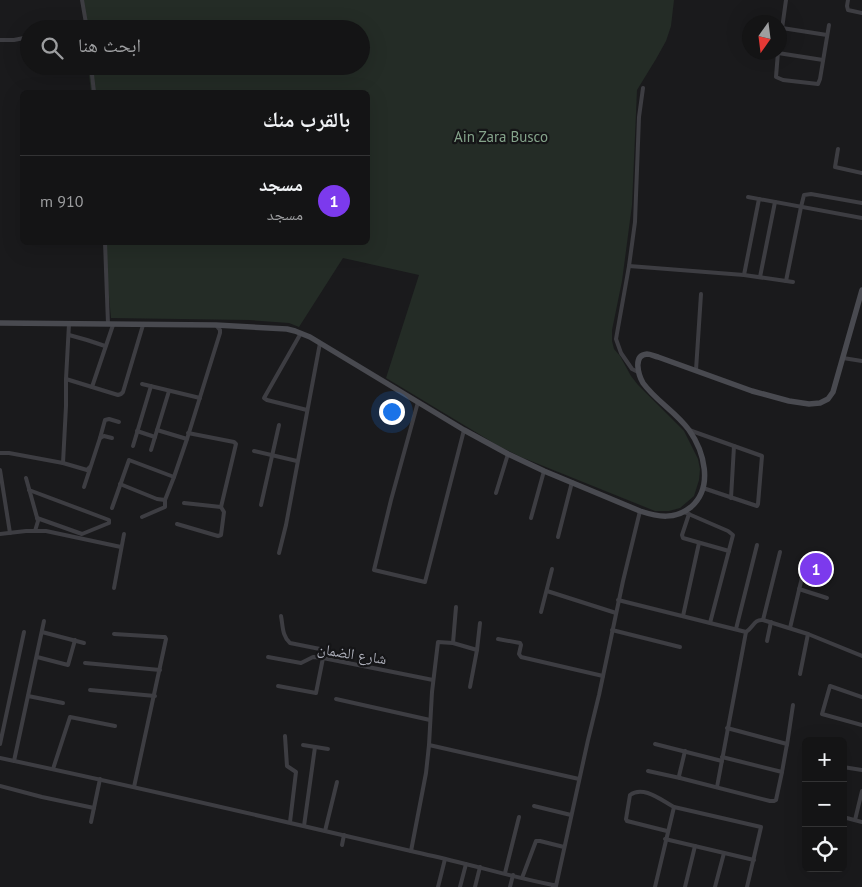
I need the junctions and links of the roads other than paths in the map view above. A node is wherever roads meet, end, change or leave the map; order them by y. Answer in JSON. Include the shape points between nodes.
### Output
{"nodes":[{"id":1,"x":82,"y":0,"type":"edge"},
{"id":2,"x":786,"y":0,"type":"edge"},
{"id":3,"x":848,"y":0,"type":"edge"},
{"id":4,"x":862,"y":13,"type":"edge"},
{"id":5,"x":784,"y":15,"type":"edge"},
{"id":6,"x":85,"y":20,"type":"edge"},
{"id":7,"x":829,"y":25,"type":"dead end"},
{"id":8,"x":787,"y":29,"type":"edge"},
{"id":9,"x":827,"y":35,"type":"junction"},
{"id":10,"x":20,"y":39,"type":"edge"},
{"id":11,"x":0,"y":40,"type":"edge"},
{"id":12,"x":787,"y":54,"type":"edge"},
{"id":13,"x":777,"y":60,"type":"edge"},
{"id":14,"x":823,"y":60,"type":"junction"},
{"id":15,"x":92,"y":75,"type":"edge"},
{"id":16,"x":643,"y":88,"type":"dead end"},
{"id":17,"x":94,"y":90,"type":"edge"},
{"id":18,"x":838,"y":149,"type":"dead end"},
{"id":19,"x":862,"y":173,"type":"edge"},
{"id":20,"x":748,"y":197,"type":"dead end"},
{"id":21,"x":759,"y":199,"type":"junction"},
{"id":22,"x":775,"y":202,"type":"junction"},
{"id":23,"x":862,"y":202,"type":"edge"},
{"id":24,"x":801,"y":207,"type":"junction"},
{"id":25,"x":862,"y":218,"type":"edge"},
{"id":26,"x":105,"y":245,"type":"edge"},
{"id":27,"x":629,"y":266,"type":"junction"},
{"id":28,"x":744,"y":275,"type":"junction"},
{"id":29,"x":760,"y":277,"type":"junction"},
{"id":30,"x":786,"y":281,"type":"junction"},
{"id":31,"x":793,"y":282,"type":"dead end"},
{"id":32,"x":862,"y":290,"type":"edge"},
{"id":33,"x":701,"y":294,"type":"dead end"},
{"id":34,"x":0,"y":324,"type":"edge"},
{"id":35,"x":70,"y":324,"type":"junction"},
{"id":36,"x":111,"y":324,"type":"junction"},
{"id":37,"x":143,"y":325,"type":"junction"},
{"id":38,"x":216,"y":325,"type":"junction"},
{"id":39,"x":301,"y":333,"type":"junction"},
{"id":40,"x":69,"y":335,"type":"junction"},
{"id":41,"x":320,"y":343,"type":"junction"},
{"id":42,"x":105,"y":346,"type":"junction"},
{"id":43,"x":843,"y":358,"type":"junction"},
{"id":44,"x":862,"y":361,"type":"edge"},
{"id":45,"x":696,"y":370,"type":"junction"},
{"id":46,"x":638,"y":372,"type":"junction"},
{"id":47,"x":66,"y":379,"type":"junction"},
{"id":48,"x":142,"y":384,"type":"dead end"},
{"id":49,"x":151,"y":386,"type":"junction"},
{"id":50,"x":92,"y":387,"type":"junction"},
{"id":51,"x":169,"y":390,"type":"junction"},
{"id":52,"x":200,"y":398,"type":"junction"},
{"id":53,"x":418,"y":402,"type":"junction"},
{"id":54,"x":307,"y":410,"type":"junction"},
{"id":55,"x":119,"y":422,"type":"dead end"},
{"id":56,"x":279,"y":425,"type":"dead end"},
{"id":57,"x":157,"y":430,"type":"junction"},
{"id":58,"x":464,"y":430,"type":"junction"},
{"id":59,"x":689,"y":430,"type":"junction"},
{"id":60,"x":137,"y":431,"type":"junction"},
{"id":61,"x":188,"y":433,"type":"junction"},
{"id":62,"x":155,"y":437,"type":"junction"},
{"id":63,"x":100,"y":438,"type":"junction"},
{"id":64,"x":112,"y":438,"type":"dead end"},
{"id":65,"x":187,"y":438,"type":"junction"},
{"id":66,"x":133,"y":446,"type":"dead end"},
{"id":67,"x":734,"y":446,"type":"junction"},
{"id":68,"x":151,"y":450,"type":"dead end"},
{"id":69,"x":254,"y":451,"type":"dead end"},
{"id":70,"x":0,"y":453,"type":"edge"},
{"id":71,"x":508,"y":454,"type":"junction"},
{"id":72,"x":273,"y":456,"type":"junction"},
{"id":73,"x":297,"y":461,"type":"junction"},
{"id":74,"x":63,"y":463,"type":"junction"},
{"id":75,"x":90,"y":467,"type":"junction"},
{"id":76,"x":0,"y":470,"type":"edge"},
{"id":77,"x":544,"y":471,"type":"junction"},
{"id":78,"x":174,"y":477,"type":"junction"},
{"id":79,"x":26,"y":478,"type":"dead end"},
{"id":80,"x":572,"y":482,"type":"junction"},
{"id":81,"x":120,"y":484,"type":"junction"},
{"id":82,"x":84,"y":487,"type":"dead end"},
{"id":83,"x":703,"y":488,"type":"junction"},
{"id":84,"x":29,"y":490,"type":"junction"},
{"id":85,"x":496,"y":493,"type":"dead end"},
{"id":86,"x":731,"y":498,"type":"junction"},
{"id":87,"x":165,"y":500,"type":"junction"},
{"id":88,"x":184,"y":503,"type":"dead end"},
{"id":89,"x":261,"y":505,"type":"dead end"},
{"id":90,"x":221,"y":507,"type":"junction"},
{"id":91,"x":112,"y":508,"type":"dead end"},
{"id":92,"x":640,"y":511,"type":"junction"},
{"id":93,"x":686,"y":513,"type":"junction"},
{"id":94,"x":142,"y":517,"type":"dead end"},
{"id":95,"x":37,"y":518,"type":"junction"},
{"id":96,"x":531,"y":518,"type":"dead end"},
{"id":97,"x":177,"y":524,"type":"dead end"},
{"id":98,"x":35,"y":531,"type":"junction"},
{"id":99,"x":10,"y":533,"type":"junction"},
{"id":100,"x":0,"y":534,"type":"edge"},
{"id":101,"x":124,"y":534,"type":"dead end"},
{"id":102,"x":558,"y":536,"type":"dead end"},
{"id":103,"x":699,"y":543,"type":"junction"},
{"id":104,"x":757,"y":545,"type":"dead end"},
{"id":105,"x":121,"y":547,"type":"junction"},
{"id":106,"x":729,"y":551,"type":"junction"},
{"id":107,"x":780,"y":552,"type":"dead end"},
{"id":108,"x":279,"y":553,"type":"dead end"},
{"id":109,"x":552,"y":569,"type":"dead end"},
{"id":110,"x":804,"y":569,"type":"dead end"},
{"id":111,"x":114,"y":588,"type":"dead end"},
{"id":112,"x":799,"y":589,"type":"junction"},
{"id":113,"x":547,"y":591,"type":"junction"},
{"id":114,"x":827,"y":598,"type":"dead end"},
{"id":115,"x":618,"y":600,"type":"junction"},
{"id":116,"x":456,"y":607,"type":"dead end"},
{"id":117,"x":541,"y":612,"type":"dead end"},
{"id":118,"x":616,"y":613,"type":"junction"},
{"id":119,"x":282,"y":616,"type":"dead end"},
{"id":120,"x":683,"y":616,"type":"junction"},
{"id":121,"x":763,"y":620,"type":"junction"},
{"id":122,"x":44,"y":621,"type":"dead end"},
{"id":123,"x":771,"y":622,"type":"junction"},
{"id":124,"x":480,"y":623,"type":"dead end"},
{"id":125,"x":710,"y":623,"type":"junction"},
{"id":126,"x":790,"y":628,"type":"junction"},
{"id":127,"x":736,"y":629,"type":"junction"},
{"id":128,"x":612,"y":630,"type":"junction"},
{"id":129,"x":24,"y":632,"type":"dead end"},
{"id":130,"x":42,"y":632,"type":"junction"},
{"id":131,"x":746,"y":632,"type":"junction"},
{"id":132,"x":114,"y":634,"type":"dead end"},
{"id":133,"x":808,"y":634,"type":"junction"},
{"id":134,"x":498,"y":639,"type":"dead end"},
{"id":135,"x":75,"y":640,"type":"junction"},
{"id":136,"x":767,"y":641,"type":"dead end"},
{"id":137,"x":84,"y":643,"type":"dead end"},
{"id":138,"x":453,"y":644,"type":"junction"},
{"id":139,"x":680,"y":647,"type":"dead end"},
{"id":140,"x":476,"y":650,"type":"junction"},
{"id":141,"x":862,"y":656,"type":"edge"},
{"id":142,"x":36,"y":657,"type":"junction"},
{"id":143,"x":268,"y":657,"type":"dead end"},
{"id":144,"x":323,"y":658,"type":"junction"},
{"id":145,"x":84,"y":664,"type":"dead end"},
{"id":146,"x":160,"y":670,"type":"junction"},
{"id":147,"x":800,"y":674,"type":"dead end"},
{"id":148,"x":603,"y":676,"type":"junction"},
{"id":149,"x":433,"y":680,"type":"junction"},
{"id":150,"x":278,"y":686,"type":"dead end"},
{"id":151,"x":470,"y":687,"type":"dead end"},
{"id":152,"x":90,"y":690,"type":"dead end"},
{"id":153,"x":28,"y":696,"type":"junction"},
{"id":154,"x":155,"y":696,"type":"junction"},
{"id":155,"x":862,"y":697,"type":"edge"},
{"id":156,"x":336,"y":699,"type":"dead end"},
{"id":157,"x":63,"y":703,"type":"dead end"},
{"id":158,"x":793,"y":705,"type":"dead end"},
{"id":159,"x":430,"y":720,"type":"junction"},
{"id":160,"x":862,"y":725,"type":"edge"},
{"id":161,"x":115,"y":726,"type":"dead end"},
{"id":162,"x":727,"y":728,"type":"junction"},
{"id":163,"x":285,"y":736,"type":"dead end"},
{"id":164,"x":0,"y":744,"type":"edge"},
{"id":165,"x":655,"y":744,"type":"dead end"},
{"id":166,"x":302,"y":745,"type":"dead end"},
{"id":167,"x":429,"y":745,"type":"junction"},
{"id":168,"x":788,"y":745,"type":"junction"},
{"id":169,"x":315,"y":747,"type":"junction"},
{"id":170,"x":328,"y":749,"type":"dead end"},
{"id":171,"x":685,"y":751,"type":"junction"},
{"id":172,"x":0,"y":758,"type":"edge"},
{"id":173,"x":722,"y":759,"type":"junction"},
{"id":174,"x":14,"y":761,"type":"junction"},
{"id":175,"x":847,"y":768,"type":"edge"},
{"id":176,"x":53,"y":769,"type":"junction"},
{"id":177,"x":862,"y":770,"type":"edge"},
{"id":178,"x":648,"y":771,"type":"dead end"},
{"id":179,"x":782,"y":772,"type":"junction"},
{"id":180,"x":680,"y":778,"type":"junction"},
{"id":181,"x":100,"y":779,"type":"junction"},
{"id":182,"x":579,"y":779,"type":"junction"},
{"id":183,"x":337,"y":782,"type":"dead end"},
{"id":184,"x":0,"y":786,"type":"edge"},
{"id":185,"x":134,"y":787,"type":"junction"},
{"id":186,"x":717,"y":787,"type":"junction"},
{"id":187,"x":862,"y":791,"type":"edge"},
{"id":188,"x":534,"y":806,"type":"dead end"},
{"id":189,"x":674,"y":807,"type":"junction"},
{"id":190,"x":94,"y":808,"type":"junction"},
{"id":191,"x":571,"y":815,"type":"junction"},
{"id":192,"x":519,"y":818,"type":"dead end"},
{"id":193,"x":847,"y":818,"type":"edge"},
{"id":194,"x":855,"y":820,"type":"junction"},
{"id":195,"x":91,"y":822,"type":"dead end"},
{"id":196,"x":290,"y":822,"type":"junction"},
{"id":197,"x":862,"y":822,"type":"edge"},
{"id":198,"x":304,"y":826,"type":"junction"},
{"id":199,"x":325,"y":831,"type":"junction"},
{"id":200,"x":667,"y":831,"type":"junction"},
{"id":201,"x":344,"y":835,"type":"junction"},
{"id":202,"x":665,"y":839,"type":"junction"},
{"id":203,"x":342,"y":845,"type":"dead end"},
{"id":204,"x":695,"y":846,"type":"junction"},
{"id":205,"x":564,"y":847,"type":"junction"},
{"id":206,"x":411,"y":851,"type":"junction"},
{"id":207,"x":724,"y":853,"type":"junction"},
{"id":208,"x":445,"y":859,"type":"junction"},
{"id":209,"x":754,"y":860,"type":"junction"},
{"id":210,"x":466,"y":864,"type":"junction"},
{"id":211,"x":480,"y":867,"type":"junction"},
{"id":212,"x":504,"y":873,"type":"junction"},
{"id":213,"x":513,"y":875,"type":"junction"},
{"id":214,"x":522,"y":878,"type":"junction"},
{"id":215,"x":556,"y":886,"type":"edge"},
{"id":216,"x":438,"y":887,"type":"edge"},
{"id":217,"x":460,"y":887,"type":"edge"},
{"id":218,"x":475,"y":887,"type":"edge"},
{"id":219,"x":510,"y":887,"type":"edge"},
{"id":220,"x":655,"y":887,"type":"edge"},
{"id":221,"x":685,"y":887,"type":"edge"},
{"id":222,"x":716,"y":887,"type":"edge"},
{"id":223,"x":747,"y":887,"type":"edge"}],
"edges":[{"from":1,"to":6,"type":"street"},
{"from":2,"to":5,"type":"street"},
{"from":3,"to":4,"type":"street","via":[[848,10]]},
{"from":7,"to":9,"type":"street"},
{"from":8,"to":9,"type":"street"},
{"from":9,"to":14,"type":"street"},
{"from":10,"to":11,"type":"street"},
{"from":12,"to":14,"type":"street"},
{"from":13,"to":14,"type":"street","via":[[776,77],[818,84]]},
{"from":15,"to":17,"type":"street"},
{"from":16,"to":27,"type":"street","via":[[636,214]]},
{"from":18,"to":19,"type":"street","via":[[835,167]]},
{"from":20,"to":21,"type":"street"},
{"from":21,"to":22,"type":"street"},
{"from":21,"to":28,"type":"street"},
{"from":22,"to":24,"type":"street"},
{"from":22,"to":29,"type":"street"},
{"from":23,"to":24,"type":"street","via":[[805,194]]},
{"from":24,"to":25,"type":"street"},
{"from":24,"to":30,"type":"street"},
{"from":26,"to":36,"type":"street"},
{"from":27,"to":28,"type":"street"},
{"from":27,"to":46,"type":"street","via":[[616,339],[621,354]]},
{"from":28,"to":29,"type":"street"},
{"from":29,"to":30,"type":"street"},
{"from":30,"to":31,"type":"street"},
{"from":32,"to":43,"type":"main road"},
{"from":33,"to":45,"type":"street"},
{"from":34,"to":35,"type":"main road"},
{"from":35,"to":36,"type":"main road"},
{"from":35,"to":40,"type":"street"},
{"from":36,"to":37,"type":"main road"},
{"from":36,"to":42,"type":"street"},
{"from":37,"to":38,"type":"main road"},
{"from":37,"to":50,"type":"street","via":[[123,392],[118,395]]},
{"from":38,"to":39,"type":"main road","via":[[287,329]]},
{"from":38,"to":52,"type":"street","via":[[220,333]]},
{"from":39,"to":41,"type":"main road"},
{"from":39,"to":54,"type":"street","via":[[264,398]]},
{"from":40,"to":42,"type":"street"},
{"from":40,"to":47,"type":"street"},
{"from":41,"to":53,"type":"main road"},
{"from":41,"to":54,"type":"street"},
{"from":42,"to":50,"type":"street"},
{"from":43,"to":44,"type":"street"},
{"from":43,"to":45,"type":"main road","via":[[833,392],[824,402],[815,404],[762,394]]},
{"from":45,"to":46,"type":"main road","via":[[647,354],[640,359]]},
{"from":46,"to":59,"type":"main road","via":[[650,392]]},
{"from":47,"to":50,"type":"street"},
{"from":47,"to":74,"type":"street"},
{"from":48,"to":49,"type":"street"},
{"from":49,"to":51,"type":"street"},
{"from":49,"to":60,"type":"street"},
{"from":51,"to":52,"type":"street"},
{"from":51,"to":57,"type":"street"},
{"from":52,"to":61,"type":"street"},
{"from":53,"to":58,"type":"main road"},
{"from":53,"to":58,"type":"street","via":[[374,570],[425,582]]},
{"from":54,"to":73,"type":"street"},
{"from":55,"to":63,"type":"street","via":[[105,420]]},
{"from":56,"to":72,"type":"street"},
{"from":57,"to":62,"type":"street"},
{"from":57,"to":65,"type":"street"},
{"from":58,"to":71,"type":"main road"},
{"from":59,"to":67,"type":"street"},
{"from":59,"to":83,"type":"main road","via":[[704,462]]},
{"from":60,"to":62,"type":"street"},
{"from":60,"to":66,"type":"street"},
{"from":61,"to":65,"type":"street"},
{"from":61,"to":90,"type":"street","via":[[236,444]]},
{"from":62,"to":68,"type":"street"},
{"from":63,"to":64,"type":"street"},
{"from":63,"to":75,"type":"street"},
{"from":65,"to":78,"type":"street"},
{"from":67,"to":86,"type":"street"},
{"from":67,"to":86,"type":"street","via":[[762,456],[757,506]]},
{"from":69,"to":72,"type":"street"},
{"from":70,"to":74,"type":"street"},
{"from":71,"to":77,"type":"main road"},
{"from":71,"to":85,"type":"street"},
{"from":72,"to":73,"type":"street"},
{"from":72,"to":89,"type":"street"},
{"from":73,"to":108,"type":"street"},
{"from":74,"to":75,"type":"street","via":[[87,470]]},
{"from":75,"to":82,"type":"street"},
{"from":76,"to":99,"type":"street"},
{"from":77,"to":80,"type":"main road"},
{"from":77,"to":96,"type":"street"},
{"from":78,"to":81,"type":"street","via":[[128,460]]},
{"from":78,"to":87,"type":"street"},
{"from":79,"to":84,"type":"street"},
{"from":80,"to":92,"type":"main road"},
{"from":80,"to":102,"type":"street"},
{"from":81,"to":87,"type":"street"},
{"from":81,"to":91,"type":"street"},
{"from":83,"to":86,"type":"street"},
{"from":83,"to":93,"type":"main road"},
{"from":84,"to":95,"type":"street"},
{"from":84,"to":95,"type":"street","via":[[109,520],[109,523],[82,534]]},
{"from":87,"to":94,"type":"street","via":[[164,507]]},
{"from":88,"to":90,"type":"street"},
{"from":90,"to":97,"type":"street","via":[[224,512],[219,536]]},
{"from":92,"to":93,"type":"main road","via":[[666,517]]},
{"from":92,"to":115,"type":"street"},
{"from":93,"to":103,"type":"street","via":[[682,537]]},
{"from":93,"to":106,"type":"street","via":[[731,533]]},
{"from":95,"to":98,"type":"street"},
{"from":98,"to":99,"type":"street"},
{"from":98,"to":105,"type":"street"},
{"from":99,"to":100,"type":"street"},
{"from":101,"to":105,"type":"street"},
{"from":103,"to":106,"type":"street"},
{"from":103,"to":120,"type":"street"},
{"from":104,"to":127,"type":"street"},
{"from":105,"to":111,"type":"street"},
{"from":106,"to":125,"type":"street"},
{"from":107,"to":121,"type":"street"},
{"from":109,"to":113,"type":"street"},
{"from":110,"to":112,"type":"street"},
{"from":112,"to":114,"type":"street"},
{"from":112,"to":126,"type":"street"},
{"from":113,"to":117,"type":"street"},
{"from":113,"to":118,"type":"street"},
{"from":115,"to":118,"type":"street"},
{"from":115,"to":120,"type":"street"},
{"from":116,"to":138,"type":"street"},
{"from":118,"to":128,"type":"street"},
{"from":119,"to":144,"type":"street","via":[[287,640],[317,648]]},
{"from":120,"to":125,"type":"street"},
{"from":121,"to":123,"type":"street"},
{"from":121,"to":131,"type":"street","via":[[757,620]]},
{"from":122,"to":130,"type":"street"},
{"from":123,"to":126,"type":"street"},
{"from":123,"to":136,"type":"street"},
{"from":124,"to":140,"type":"street"},
{"from":125,"to":127,"type":"street"},
{"from":126,"to":133,"type":"street"},
{"from":127,"to":131,"type":"street"},
{"from":128,"to":139,"type":"street"},
{"from":128,"to":148,"type":"street"},
{"from":129,"to":164,"type":"street"},
{"from":130,"to":135,"type":"street"},
{"from":130,"to":142,"type":"street"},
{"from":131,"to":162,"type":"street"},
{"from":132,"to":146,"type":"street","via":[[166,638]]},
{"from":133,"to":141,"type":"street"},
{"from":133,"to":147,"type":"street"},
{"from":134,"to":148,"type":"street","via":[[520,643],[521,657]]},
{"from":135,"to":137,"type":"street"},
{"from":135,"to":142,"type":"street","via":[[68,665]]},
{"from":138,"to":140,"type":"street"},
{"from":138,"to":149,"type":"street","via":[[438,642]]},
{"from":140,"to":151,"type":"street"},
{"from":142,"to":153,"type":"street"},
{"from":143,"to":144,"type":"street","name":"شارع الضمان","via":[[301,663],[313,657]]},
{"from":144,"to":149,"type":"street","name":"شارع الضمان"},
{"from":144,"to":150,"type":"street","via":[[316,693]]},
{"from":145,"to":146,"type":"street"},
{"from":146,"to":154,"type":"street"},
{"from":148,"to":182,"type":"street"},
{"from":149,"to":159,"type":"street"},
{"from":152,"to":154,"type":"street"},
{"from":153,"to":157,"type":"street"},
{"from":153,"to":174,"type":"street"},
{"from":154,"to":185,"type":"street"},
{"from":155,"to":160,"type":"street","via":[[830,686],[822,714]]},
{"from":156,"to":159,"type":"street"},
{"from":158,"to":168,"type":"street"},
{"from":159,"to":167,"type":"street"},
{"from":161,"to":176,"type":"street","via":[[70,717]]},
{"from":162,"to":168,"type":"street"},
{"from":162,"to":173,"type":"street"},
{"from":163,"to":196,"type":"street","via":[[287,766],[296,772]]},
{"from":165,"to":171,"type":"street"},
{"from":166,"to":169,"type":"street"},
{"from":167,"to":182,"type":"street"},
{"from":167,"to":206,"type":"street"},
{"from":168,"to":179,"type":"street"},
{"from":169,"to":170,"type":"street"},
{"from":169,"to":198,"type":"street"},
{"from":171,"to":173,"type":"street"},
{"from":171,"to":180,"type":"street"},
{"from":172,"to":174,"type":"street"},
{"from":173,"to":179,"type":"street"},
{"from":173,"to":186,"type":"street"},
{"from":174,"to":176,"type":"street"},
{"from":175,"to":177,"type":"street"},
{"from":176,"to":181,"type":"street"},
{"from":178,"to":180,"type":"street"},
{"from":179,"to":186,"type":"street","via":[[774,801]]},
{"from":180,"to":186,"type":"street"},
{"from":181,"to":185,"type":"street"},
{"from":181,"to":190,"type":"street"},
{"from":182,"to":191,"type":"street"},
{"from":183,"to":199,"type":"street"},
{"from":184,"to":190,"type":"street"},
{"from":185,"to":196,"type":"street"},
{"from":187,"to":194,"type":"street"},
{"from":188,"to":191,"type":"street"},
{"from":189,"to":200,"type":"street"},
{"from":189,"to":200,"type":"street","via":[[644,791],[630,795],[626,821]]},
{"from":189,"to":209,"type":"street","via":[[760,826]]},
{"from":190,"to":195,"type":"street"},
{"from":191,"to":205,"type":"street"},
{"from":192,"to":212,"type":"street"},
{"from":193,"to":194,"type":"street"},
{"from":194,"to":197,"type":"street"},
{"from":196,"to":198,"type":"street"},
{"from":198,"to":199,"type":"street"},
{"from":199,"to":201,"type":"street"},
{"from":200,"to":202,"type":"street"},
{"from":201,"to":203,"type":"street"},
{"from":201,"to":206,"type":"street"},
{"from":202,"to":204,"type":"street"},
{"from":202,"to":220,"type":"street"},
{"from":204,"to":207,"type":"street"},
{"from":204,"to":221,"type":"street"},
{"from":205,"to":214,"type":"street","via":[[536,841]]},
{"from":205,"to":215,"type":"street"},
{"from":206,"to":208,"type":"street"},
{"from":207,"to":209,"type":"street"},
{"from":207,"to":222,"type":"street"},
{"from":208,"to":210,"type":"street"},
{"from":208,"to":216,"type":"street"},
{"from":209,"to":223,"type":"street"},
{"from":210,"to":211,"type":"street"},
{"from":210,"to":217,"type":"street"},
{"from":211,"to":212,"type":"street"},
{"from":211,"to":218,"type":"street"},
{"from":212,"to":213,"type":"street"},
{"from":213,"to":214,"type":"street"},
{"from":213,"to":219,"type":"street"},
{"from":214,"to":215,"type":"street"}]}
